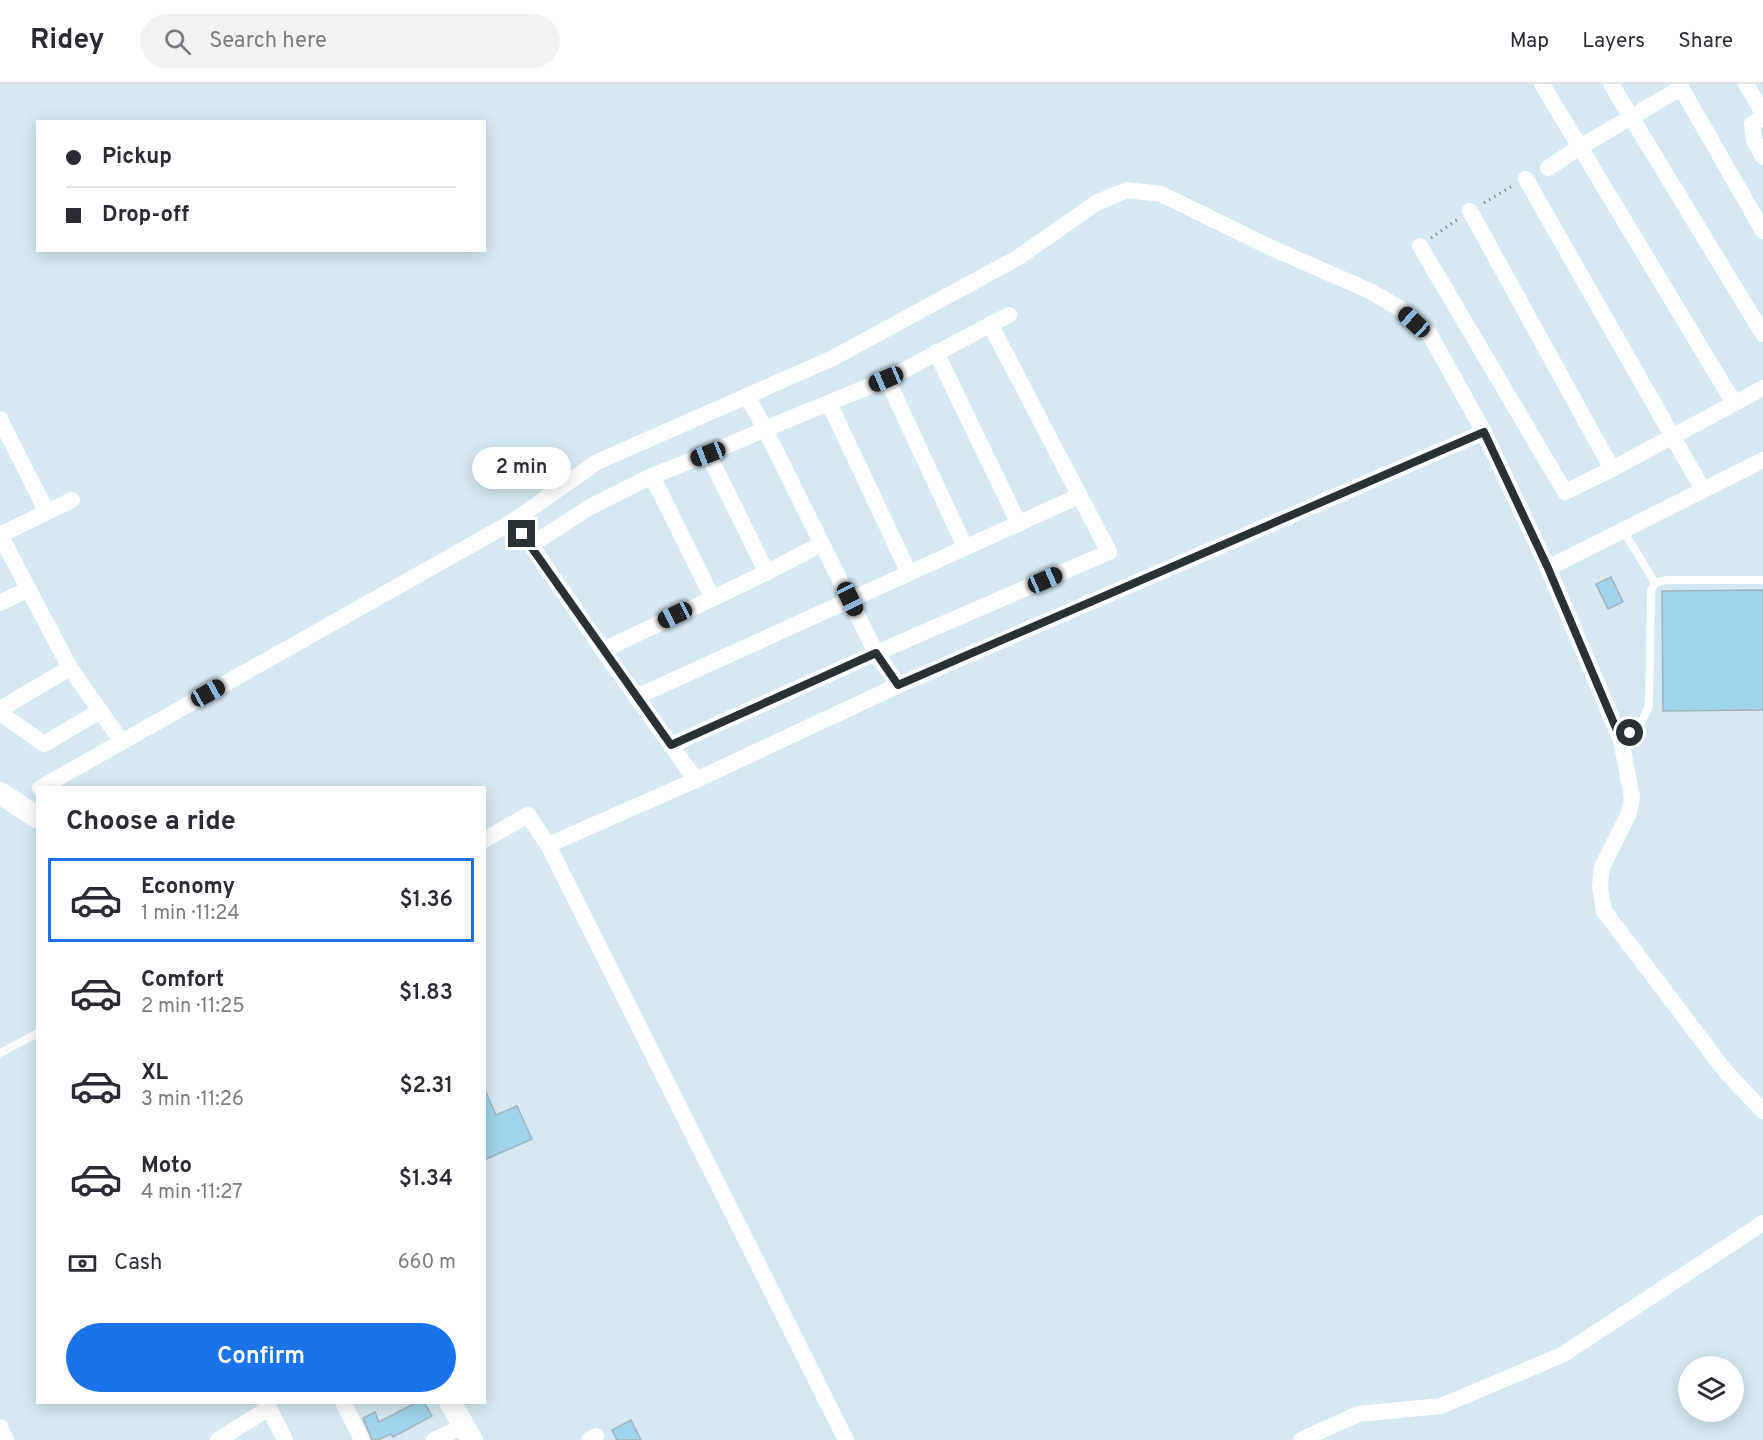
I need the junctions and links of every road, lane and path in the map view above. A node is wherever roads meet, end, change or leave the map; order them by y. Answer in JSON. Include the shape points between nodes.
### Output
{"nodes":[{"id":1,"x":1542,"y":84,"type":"edge"},
{"id":2,"x":1611,"y":84,"type":"edge"},
{"id":3,"x":1746,"y":84,"type":"edge"},
{"id":4,"x":1680,"y":86,"type":"edge"},
{"id":5,"x":1763,"y":113,"type":"edge"},
{"id":6,"x":1630,"y":117,"type":"junction"},
{"id":7,"x":1763,"y":118,"type":"edge"},
{"id":8,"x":1580,"y":147,"type":"junction"},
{"id":9,"x":1763,"y":157,"type":"edge"},
{"id":10,"x":1548,"y":168,"type":"dead end"},
{"id":11,"x":1526,"y":178,"type":"dead end"},
{"id":12,"x":1470,"y":211,"type":"dead end"},
{"id":13,"x":1763,"y":231,"type":"edge"},
{"id":14,"x":1420,"y":246,"type":"dead end"},
{"id":15,"x":1009,"y":315,"type":"dead end"},
{"id":16,"x":990,"y":324,"type":"junction"},
{"id":17,"x":1763,"y":334,"type":"edge"},
{"id":18,"x":936,"y":352,"type":"junction"},
{"id":19,"x":886,"y":379,"type":"junction"},
{"id":20,"x":1763,"y":388,"type":"edge"},
{"id":21,"x":747,"y":396,"type":"junction"},
{"id":22,"x":830,"y":403,"type":"junction"},
{"id":23,"x":1734,"y":403,"type":"junction"},
{"id":24,"x":0,"y":419,"type":"edge"},
{"id":25,"x":765,"y":429,"type":"junction"},
{"id":26,"x":1484,"y":432,"type":"junction"},
{"id":27,"x":1673,"y":436,"type":"junction"},
{"id":28,"x":708,"y":454,"type":"junction"},
{"id":29,"x":1763,"y":460,"type":"edge"},
{"id":30,"x":1612,"y":469,"type":"junction"},
{"id":31,"x":652,"y":476,"type":"junction"},
{"id":32,"x":1703,"y":490,"type":"junction"},
{"id":33,"x":1079,"y":496,"type":"junction"},
{"id":34,"x":72,"y":500,"type":"dead end"},
{"id":35,"x":47,"y":512,"type":"junction"},
{"id":36,"x":512,"y":522,"type":"junction"},
{"id":37,"x":1019,"y":524,"type":"junction"},
{"id":38,"x":1623,"y":530,"type":"junction"},
{"id":39,"x":0,"y":535,"type":"edge"},
{"id":40,"x":821,"y":544,"type":"junction"},
{"id":41,"x":531,"y":545,"type":"junction"},
{"id":42,"x":965,"y":547,"type":"junction"},
{"id":43,"x":1548,"y":568,"type":"junction"},
{"id":44,"x":767,"y":573,"type":"junction"},
{"id":45,"x":909,"y":573,"type":"junction"},
{"id":46,"x":1763,"y":580,"type":"edge"},
{"id":47,"x":1655,"y":583,"type":"junction"},
{"id":48,"x":29,"y":589,"type":"junction"},
{"id":49,"x":712,"y":597,"type":"junction"},
{"id":50,"x":850,"y":599,"type":"junction"},
{"id":51,"x":0,"y":603,"type":"edge"},
{"id":52,"x":603,"y":650,"type":"junction"},
{"id":53,"x":876,"y":653,"type":"junction"},
{"id":54,"x":70,"y":668,"type":"junction"},
{"id":55,"x":898,"y":685,"type":"junction"},
{"id":56,"x":636,"y":697,"type":"junction"},
{"id":57,"x":0,"y":711,"type":"edge"},
{"id":58,"x":100,"y":711,"type":"junction"},
{"id":59,"x":1621,"y":740,"type":"junction"},
{"id":60,"x":122,"y":742,"type":"junction"},
{"id":61,"x":671,"y":745,"type":"junction"},
{"id":62,"x":696,"y":780,"type":"junction"},
{"id":63,"x":43,"y":786,"type":"edge"},
{"id":64,"x":36,"y":789,"type":"edge"},
{"id":65,"x":7,"y":798,"type":"edge"},
{"id":66,"x":36,"y":817,"type":"edge"},
{"id":67,"x":486,"y":839,"type":"edge"},
{"id":68,"x":548,"y":845,"type":"junction"},
{"id":69,"x":36,"y":1035,"type":"edge"},
{"id":70,"x":0,"y":1053,"type":"edge"},
{"id":71,"x":1763,"y":1111,"type":"edge"},
{"id":72,"x":1763,"y":1223,"type":"edge"},
{"id":73,"x":344,"y":1404,"type":"edge"},
{"id":74,"x":451,"y":1404,"type":"edge"},
{"id":75,"x":268,"y":1406,"type":"edge"},
{"id":76,"x":0,"y":1427,"type":"edge"},
{"id":77,"x":468,"y":1433,"type":"edge"},
{"id":78,"x":6,"y":1440,"type":"edge"},
{"id":79,"x":218,"y":1440,"type":"edge"},
{"id":80,"x":285,"y":1440,"type":"edge"},
{"id":81,"x":362,"y":1440,"type":"edge"},
{"id":82,"x":434,"y":1440,"type":"edge"},
{"id":83,"x":846,"y":1440,"type":"edge"},
{"id":84,"x":1301,"y":1440,"type":"edge"}],
"edges":[{"from":1,"to":8,"type":"street"},
{"from":2,"to":6,"type":"street"},
{"from":3,"to":5,"type":"street"},
{"from":4,"to":6,"type":"street"},
{"from":4,"to":13,"type":"street"},
{"from":6,"to":8,"type":"street"},
{"from":6,"to":17,"type":"street"},
{"from":7,"to":9,"type":"street","via":[[1752,124],[1754,140]]},
{"from":8,"to":10,"type":"street"},
{"from":8,"to":23,"type":"street"},
{"from":11,"to":27,"type":"street"},
{"from":12,"to":30,"type":"street"},
{"from":14,"to":30,"type":"street","via":[[1565,492]]},
{"from":15,"to":16,"type":"street"},
{"from":16,"to":18,"type":"street"},
{"from":16,"to":33,"type":"street"},
{"from":18,"to":19,"type":"street"},
{"from":18,"to":37,"type":"street"},
{"from":19,"to":22,"type":"street"},
{"from":19,"to":42,"type":"street"},
{"from":20,"to":23,"type":"street"},
{"from":21,"to":25,"type":"street"},
{"from":21,"to":26,"type":"street","via":[[833,358],[988,274],[1096,203],[1127,190],[1161,194],[1399,308],[1430,335]]},
{"from":21,"to":36,"type":"street","via":[[597,462]]},
{"from":22,"to":25,"type":"street"},
{"from":22,"to":45,"type":"street"},
{"from":23,"to":27,"type":"street"},
{"from":24,"to":35,"type":"street"},
{"from":25,"to":28,"type":"street"},
{"from":25,"to":40,"type":"street"},
{"from":26,"to":43,"type":"street"},
{"from":26,"to":55,"type":"street"},
{"from":27,"to":30,"type":"street"},
{"from":27,"to":32,"type":"street"},
{"from":28,"to":31,"type":"street"},
{"from":28,"to":44,"type":"street"},
{"from":29,"to":32,"type":"street"},
{"from":31,"to":41,"type":"street","via":[[590,507]]},
{"from":31,"to":49,"type":"street"},
{"from":32,"to":38,"type":"street"},
{"from":33,"to":37,"type":"street"},
{"from":33,"to":53,"type":"street","via":[[1109,552]]},
{"from":34,"to":35,"type":"street"},
{"from":35,"to":39,"type":"street"},
{"from":36,"to":41,"type":"street"},
{"from":36,"to":60,"type":"street"},
{"from":37,"to":42,"type":"street"},
{"from":38,"to":43,"type":"street"},
{"from":38,"to":47,"type":"lane"},
{"from":39,"to":48,"type":"street"},
{"from":40,"to":44,"type":"street"},
{"from":40,"to":50,"type":"street"},
{"from":41,"to":52,"type":"street"},
{"from":42,"to":45,"type":"street"},
{"from":43,"to":59,"type":"street"},
{"from":44,"to":49,"type":"street"},
{"from":45,"to":50,"type":"street"},
{"from":46,"to":47,"type":"lane"},
{"from":47,"to":59,"type":"lane","via":[[1651,591],[1649,706],[1642,721]]},
{"from":48,"to":51,"type":"street"},
{"from":48,"to":54,"type":"street"},
{"from":49,"to":52,"type":"street"},
{"from":50,"to":53,"type":"street"},
{"from":50,"to":56,"type":"street"},
{"from":52,"to":56,"type":"street"},
{"from":53,"to":55,"type":"street"},
{"from":53,"to":61,"type":"street"},
{"from":54,"to":57,"type":"street"},
{"from":54,"to":58,"type":"street"},
{"from":55,"to":62,"type":"street"},
{"from":56,"to":61,"type":"street"},
{"from":57,"to":58,"type":"street","via":[[44,744]]},
{"from":58,"to":60,"type":"street"},
{"from":59,"to":71,"type":"street","via":[[1632,798],[1629,813],[1602,867],[1604,911],[1726,1072]]},
{"from":60,"to":63,"type":"street"},
{"from":61,"to":62,"type":"street"},
{"from":62,"to":68,"type":"street"},
{"from":64,"to":65,"type":"street"},
{"from":65,"to":66,"type":"main road"},
{"from":67,"to":68,"type":"street","via":[[528,814]]},
{"from":68,"to":83,"type":"street"},
{"from":69,"to":70,"type":"lane"},
{"from":72,"to":84,"type":"street","via":[[1562,1355],[1441,1406],[1358,1414]]},
{"from":73,"to":81,"type":"street"},
{"from":74,"to":77,"type":"main road"},
{"from":75,"to":79,"type":"street"},
{"from":75,"to":80,"type":"street"},
{"from":76,"to":78,"type":"street"},
{"from":77,"to":82,"type":"street"}]}
